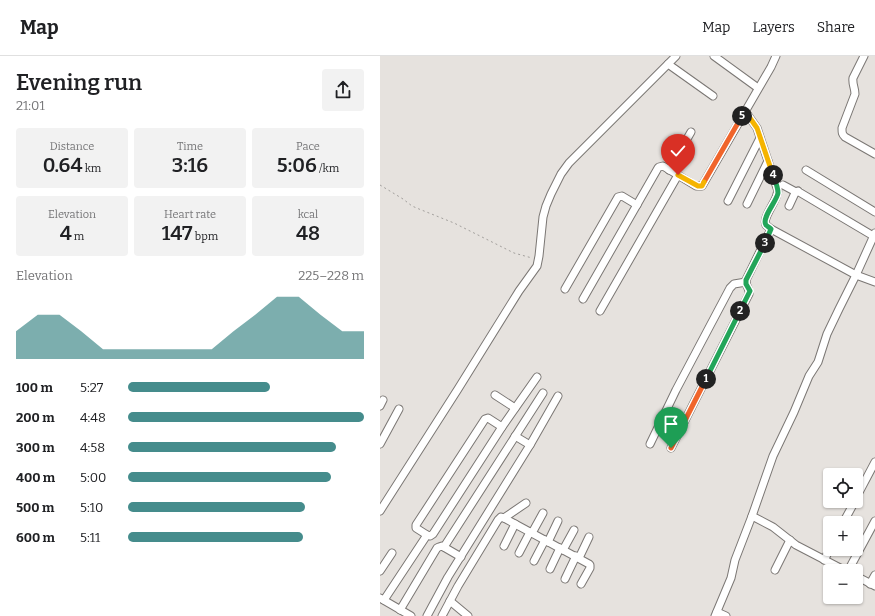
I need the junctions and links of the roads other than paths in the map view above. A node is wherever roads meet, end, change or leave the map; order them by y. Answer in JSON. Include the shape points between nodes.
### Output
{"nodes":[{"id":1,"x":676,"y":56,"type":"edge"},
{"id":2,"x":714,"y":56,"type":"edge"},
{"id":3,"x":776,"y":56,"type":"edge"},
{"id":4,"x":864,"y":56,"type":"edge"},
{"id":5,"x":668,"y":64,"type":"junction"},
{"id":6,"x":758,"y":88,"type":"junction"},
{"id":7,"x":713,"y":96,"type":"dead end"},
{"id":8,"x":745,"y":111,"type":"junction"},
{"id":9,"x":691,"y":132,"type":"dead end"},
{"id":10,"x":760,"y":138,"type":"junction"},
{"id":11,"x":875,"y":154,"type":"edge"},
{"id":12,"x":768,"y":162,"type":"junction"},
{"id":13,"x":669,"y":170,"type":"junction"},
{"id":14,"x":806,"y":170,"type":"dead end"},
{"id":15,"x":678,"y":175,"type":"junction"},
{"id":16,"x":783,"y":184,"type":"dead end"},
{"id":17,"x":796,"y":192,"type":"junction"},
{"id":18,"x":728,"y":201,"type":"dead end"},
{"id":19,"x":747,"y":204,"type":"dead end"},
{"id":20,"x":637,"y":205,"type":"junction"},
{"id":21,"x":789,"y":206,"type":"dead end"},
{"id":22,"x":875,"y":212,"type":"edge"},
{"id":23,"x":771,"y":229,"type":"junction"},
{"id":24,"x":875,"y":235,"type":"edge"},
{"id":25,"x":856,"y":275,"type":"junction"},
{"id":26,"x":746,"y":282,"type":"junction"},
{"id":27,"x":875,"y":282,"type":"edge"},
{"id":28,"x":565,"y":289,"type":"dead end"},
{"id":29,"x":583,"y":299,"type":"dead end"},
{"id":30,"x":600,"y":311,"type":"dead end"},
{"id":31,"x":537,"y":377,"type":"dead end"},
{"id":32,"x":543,"y":393,"type":"dead end"},
{"id":33,"x":495,"y":395,"type":"dead end"},
{"id":34,"x":558,"y":396,"type":"dead end"},
{"id":35,"x":515,"y":408,"type":"junction"},
{"id":36,"x":399,"y":409,"type":"dead end"},
{"id":37,"x":502,"y":427,"type":"junction"},
{"id":38,"x":515,"y":436,"type":"junction"},
{"id":39,"x":380,"y":444,"type":"edge"},
{"id":40,"x":650,"y":444,"type":"dead end"},
{"id":41,"x":530,"y":445,"type":"junction"},
{"id":42,"x":671,"y":448,"type":"dead end"},
{"id":43,"x":875,"y":462,"type":"edge"},
{"id":44,"x":863,"y":485,"type":"edge"},
{"id":45,"x":526,"y":503,"type":"dead end"},
{"id":46,"x":380,"y":511,"type":"edge"},
{"id":47,"x":543,"y":513,"type":"dead end"},
{"id":48,"x":752,"y":516,"type":"junction"},
{"id":49,"x":504,"y":518,"type":"junction"},
{"id":50,"x":558,"y":521,"type":"dead end"},
{"id":51,"x":875,"y":521,"type":"edge"},
{"id":52,"x":514,"y":524,"type":"junction"},
{"id":53,"x":574,"y":530,"type":"dead end"},
{"id":54,"x":531,"y":533,"type":"junction"},
{"id":55,"x":427,"y":534,"type":"junction"},
{"id":56,"x":589,"y":537,"type":"dead end"},
{"id":57,"x":790,"y":540,"type":"junction"},
{"id":58,"x":546,"y":541,"type":"junction"},
{"id":59,"x":504,"y":546,"type":"dead end"},
{"id":60,"x":444,"y":547,"type":"junction"},
{"id":61,"x":562,"y":549,"type":"junction"},
{"id":62,"x":392,"y":553,"type":"dead end"},
{"id":63,"x":519,"y":553,"type":"dead end"},
{"id":64,"x":826,"y":556,"type":"edge"},
{"id":65,"x":461,"y":557,"type":"junction"},
{"id":66,"x":577,"y":557,"type":"junction"},
{"id":67,"x":824,"y":560,"type":"junction"},
{"id":68,"x":534,"y":561,"type":"dead end"},
{"id":69,"x":832,"y":564,"type":"edge"},
{"id":70,"x":851,"y":564,"type":"edge"},
{"id":71,"x":550,"y":569,"type":"dead end"},
{"id":72,"x":775,"y":570,"type":"dead end"},
{"id":73,"x":380,"y":571,"type":"edge"},
{"id":74,"x":875,"y":576,"type":"edge"},
{"id":75,"x":565,"y":579,"type":"dead end"},
{"id":76,"x":863,"y":580,"type":"edge"},
{"id":77,"x":581,"y":584,"type":"dead end"},
{"id":78,"x":873,"y":585,"type":"edge"},
{"id":79,"x":382,"y":599,"type":"edge"},
{"id":80,"x":450,"y":601,"type":"junction"},
{"id":81,"x":400,"y":610,"type":"junction"},
{"id":82,"x":716,"y":614,"type":"edge"},
{"id":83,"x":411,"y":616,"type":"edge"},
{"id":84,"x":426,"y":616,"type":"edge"},
{"id":85,"x":442,"y":616,"type":"edge"},
{"id":86,"x":468,"y":616,"type":"edge"},
{"id":87,"x":726,"y":616,"type":"edge"}],
"edges":[{"from":1,"to":5,"type":"street"},
{"from":2,"to":6,"type":"street"},
{"from":3,"to":6,"type":"street"},
{"from":4,"to":11,"type":"street","via":[[852,81],[855,94],[842,132]]},
{"from":5,"to":7,"type":"street"},
{"from":5,"to":46,"type":"street","via":[[565,168],[544,212],[539,260],[534,271]]},
{"from":6,"to":8,"type":"street"},
{"from":8,"to":10,"type":"street","via":[[755,124]]},
{"from":8,"to":15,"type":"street","via":[[702,186],[696,186]]},
{"from":9,"to":13,"type":"street"},
{"from":10,"to":12,"type":"street"},
{"from":10,"to":18,"type":"street"},
{"from":12,"to":19,"type":"street"},
{"from":12,"to":23,"type":"street","via":[[778,192],[765,221]]},
{"from":13,"to":15,"type":"street"},
{"from":13,"to":20,"type":"street","via":[[663,166],[659,167]]},
{"from":14,"to":22,"type":"street"},
{"from":15,"to":30,"type":"street"},
{"from":16,"to":17,"type":"street"},
{"from":17,"to":21,"type":"street"},
{"from":17,"to":24,"type":"street"},
{"from":20,"to":28,"type":"street","via":[[622,196],[618,197]]},
{"from":20,"to":29,"type":"street"},
{"from":23,"to":25,"type":"street"},
{"from":23,"to":26,"type":"street"},
{"from":24,"to":25,"type":"street"},
{"from":25,"to":27,"type":"street"},
{"from":25,"to":48,"type":"street","via":[[838,309],[818,362],[809,376],[773,456]]},
{"from":26,"to":40,"type":"street","via":[[734,284],[730,288]]},
{"from":26,"to":42,"type":"street","via":[[749,294]]},
{"from":31,"to":35,"type":"street"},
{"from":32,"to":38,"type":"street"},
{"from":33,"to":35,"type":"street"},
{"from":34,"to":41,"type":"street"},
{"from":35,"to":37,"type":"street"},
{"from":36,"to":39,"type":"street"},
{"from":37,"to":55,"type":"street","via":[[433,534]]},
{"from":37,"to":55,"type":"street","via":[[488,418],[485,419],[416,525],[416,528]]},
{"from":38,"to":41,"type":"street"},
{"from":38,"to":60,"type":"street"},
{"from":41,"to":65,"type":"street"},
{"from":43,"to":44,"type":"street"},
{"from":45,"to":49,"type":"street"},
{"from":47,"to":54,"type":"street"},
{"from":48,"to":57,"type":"street"},
{"from":48,"to":82,"type":"street"},
{"from":49,"to":52,"type":"street"},
{"from":49,"to":80,"type":"street","via":[[498,520]]},
{"from":50,"to":58,"type":"street"},
{"from":51,"to":70,"type":"street"},
{"from":52,"to":54,"type":"street"},
{"from":52,"to":59,"type":"street"},
{"from":53,"to":61,"type":"street"},
{"from":54,"to":58,"type":"street"},
{"from":54,"to":63,"type":"street"},
{"from":55,"to":79,"type":"street"},
{"from":56,"to":66,"type":"street"},
{"from":57,"to":67,"type":"street"},
{"from":57,"to":72,"type":"street"},
{"from":58,"to":61,"type":"street"},
{"from":58,"to":68,"type":"street"},
{"from":60,"to":65,"type":"street"},
{"from":60,"to":81,"type":"street","via":[[437,548]]},
{"from":61,"to":66,"type":"street"},
{"from":61,"to":71,"type":"street"},
{"from":62,"to":73,"type":"street"},
{"from":64,"to":67,"type":"street"},
{"from":65,"to":84,"type":"street"},
{"from":66,"to":75,"type":"street"},
{"from":66,"to":77,"type":"street","via":[[590,565]]},
{"from":67,"to":69,"type":"street"},
{"from":74,"to":78,"type":"street"},
{"from":76,"to":78,"type":"street"},
{"from":79,"to":81,"type":"street"},
{"from":80,"to":85,"type":"street"},
{"from":80,"to":86,"type":"street"},
{"from":81,"to":83,"type":"street"},
{"from":82,"to":87,"type":"street"}]}
